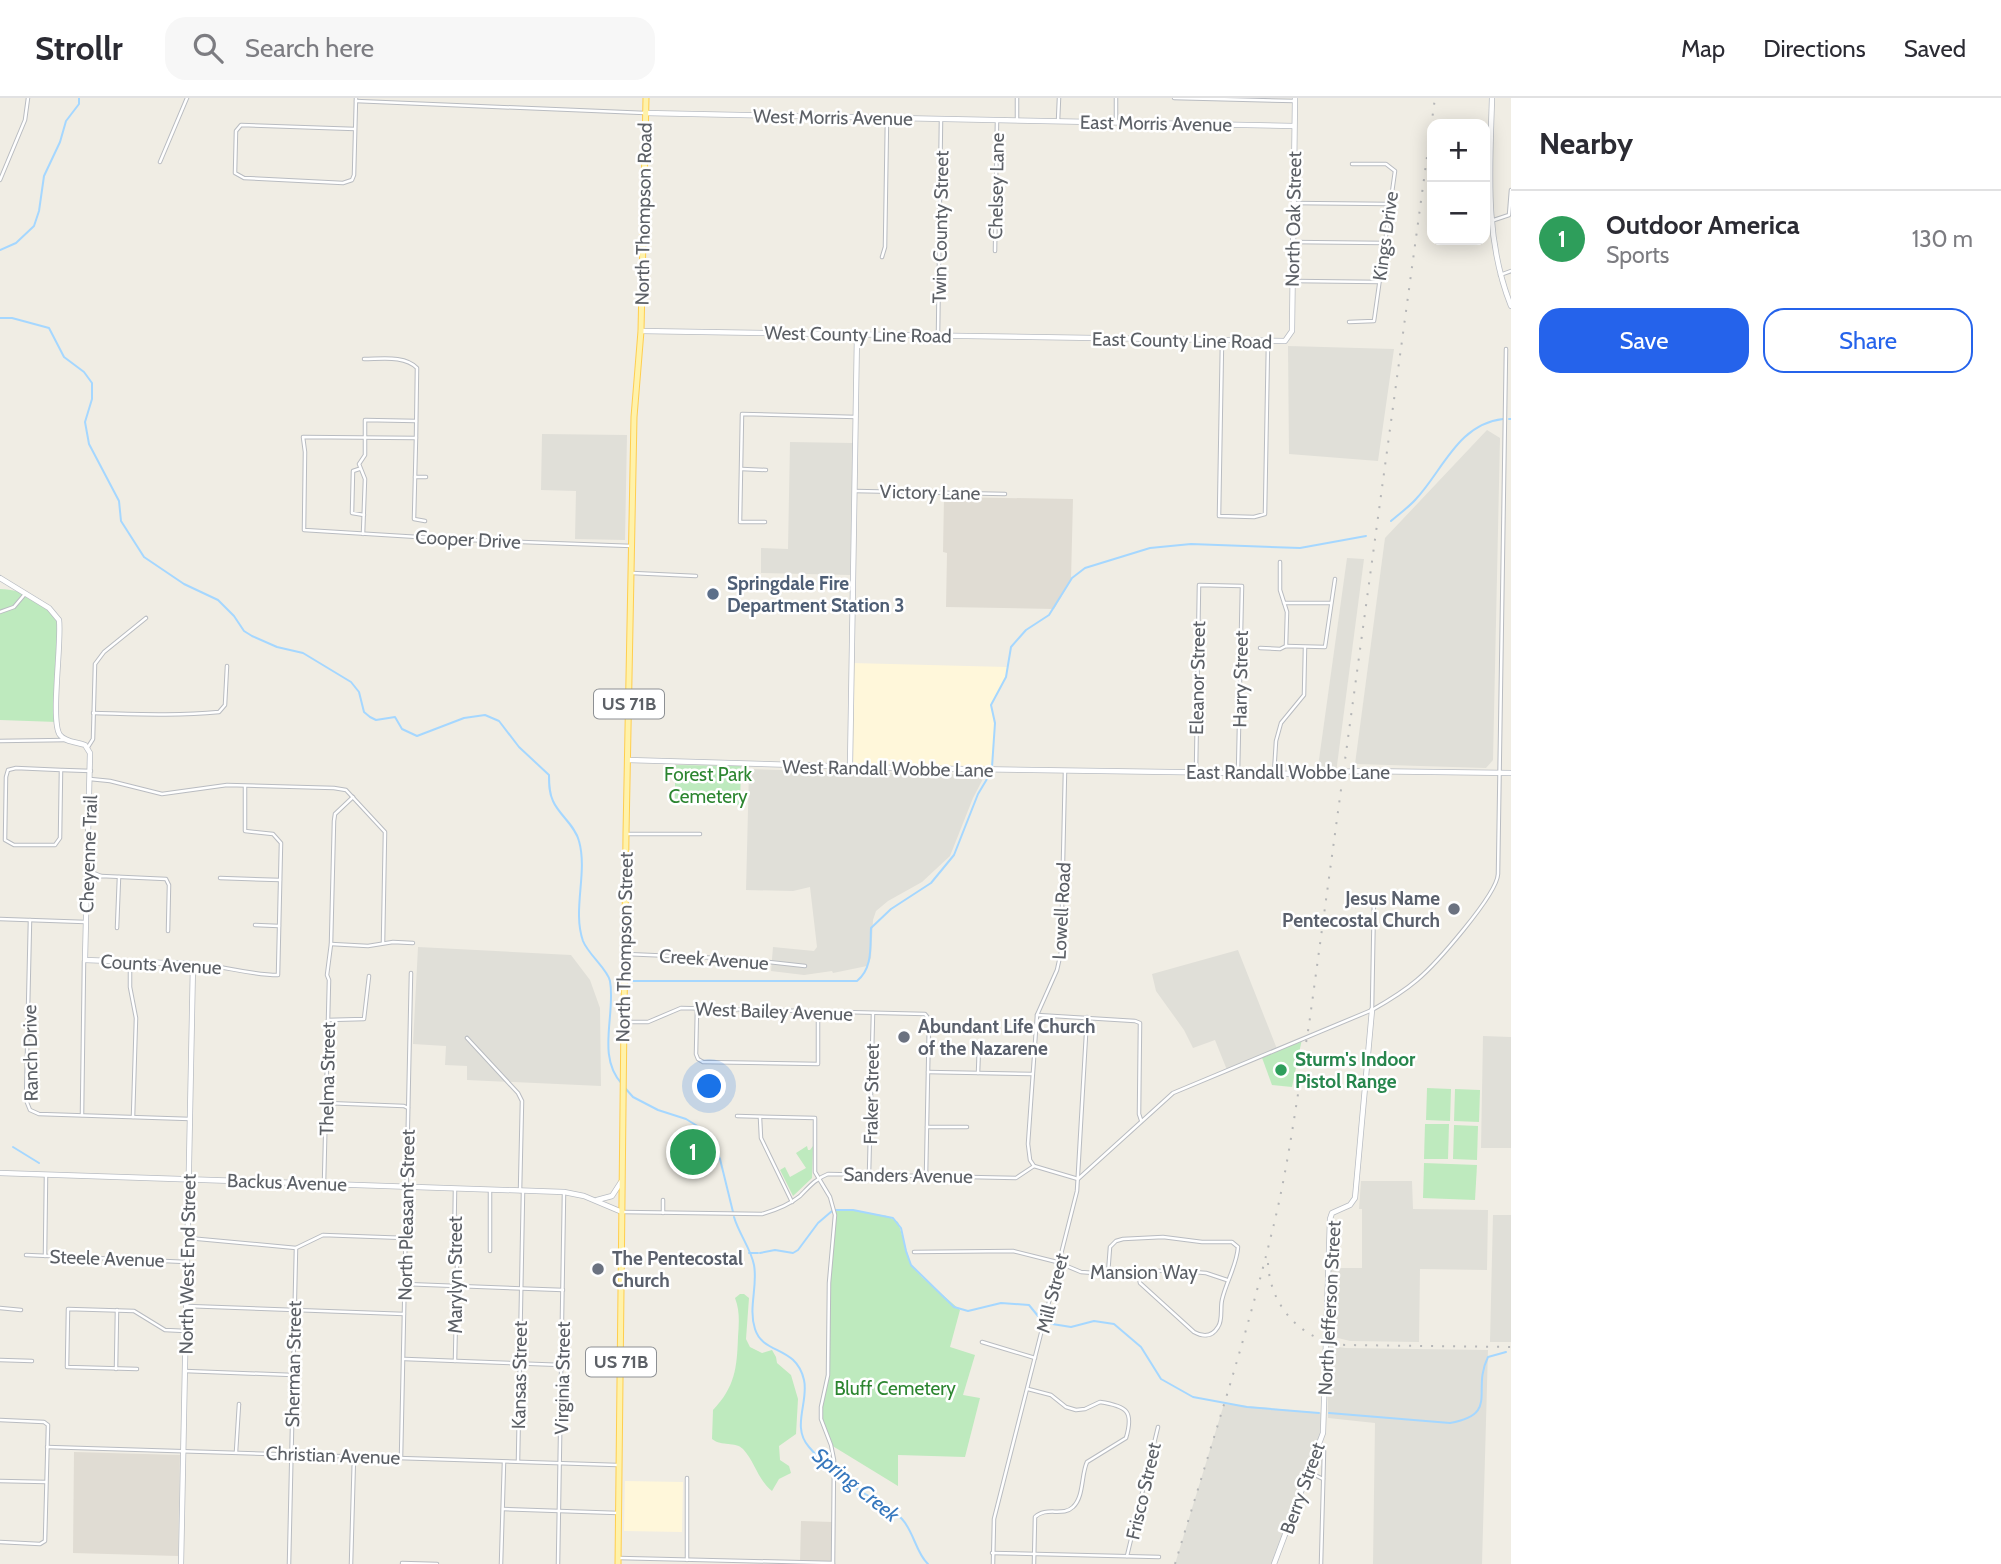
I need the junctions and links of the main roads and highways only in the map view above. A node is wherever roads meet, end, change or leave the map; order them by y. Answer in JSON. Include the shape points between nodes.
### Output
{"nodes":[{"id":1,"x":646,"y":98,"type":"edge"},
{"id":2,"x":641,"y":331,"type":"joint"},
{"id":3,"x":618,"y":1561,"type":"edge"}],
"edges":[{"from":1,"to":2,"type":"main road","name":"North Thompson Road","number":"US 71B"},
{"from":2,"to":3,"type":"main road","name":"North Thompson Street","number":"US 71B","via":[[634,418],[626,834]]}]}
